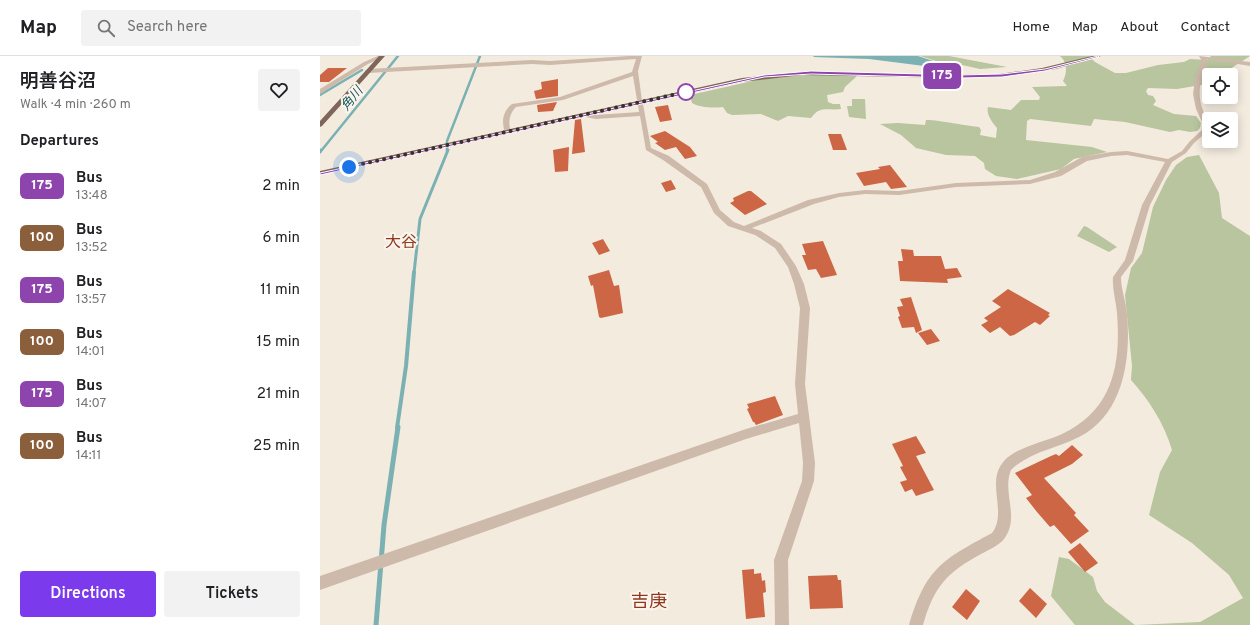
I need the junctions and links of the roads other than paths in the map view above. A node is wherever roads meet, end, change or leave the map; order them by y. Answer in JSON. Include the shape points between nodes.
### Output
{"nodes":[{"id":1,"x":1098,"y":56,"type":"edge"},
{"id":2,"x":381,"y":57,"type":"edge"},
{"id":3,"x":638,"y":57,"type":"edge"},
{"id":4,"x":1203,"y":57,"type":"edge"},
{"id":5,"x":1250,"y":64,"type":"edge"},
{"id":6,"x":368,"y":71,"type":"junction"},
{"id":7,"x":635,"y":73,"type":"junction"},
{"id":8,"x":320,"y":92,"type":"edge"},
{"id":9,"x":642,"y":114,"type":"junction"},
{"id":10,"x":583,"y":115,"type":"junction"},
{"id":11,"x":320,"y":125,"type":"edge"},
{"id":12,"x":508,"y":132,"type":"junction"},
{"id":13,"x":1169,"y":161,"type":"junction"},
{"id":14,"x":320,"y":173,"type":"edge"},
{"id":15,"x":743,"y":229,"type":"junction"},
{"id":16,"x":804,"y":417,"type":"junction"},
{"id":17,"x":320,"y":583,"type":"edge"},
{"id":18,"x":782,"y":625,"type":"edge"},
{"id":19,"x":916,"y":625,"type":"edge"}],
"edges":[{"from":1,"to":10,"type":"main road","via":[[1045,70],[996,76],[811,72],[772,75]]},
{"from":2,"to":6,"type":"main road"},
{"from":2,"to":8,"type":"street","via":[[366,62]]},
{"from":3,"to":6,"type":"street","via":[[550,64],[532,62]]},
{"from":3,"to":7,"type":"street"},
{"from":4,"to":5,"type":"street"},
{"from":4,"to":13,"type":"street","via":[[1205,61],[1201,69],[1196,102],[1207,126],[1206,130],[1184,152]]},
{"from":6,"to":11,"type":"main road"},
{"from":7,"to":9,"type":"street"},
{"from":7,"to":12,"type":"street","via":[[561,100],[514,105],[510,108],[505,123]]},
{"from":9,"to":10,"type":"street","via":[[596,117]]},
{"from":9,"to":15,"type":"street","via":[[648,149],[694,177],[704,186],[722,218]]},
{"from":10,"to":12,"type":"main road"},
{"from":12,"to":14,"type":"main road"},
{"from":13,"to":15,"type":"street","via":[[1127,153],[1110,154],[1085,159],[1058,174],[1030,182],[956,185],[899,193],[865,192],[839,195],[810,202]]},
{"from":13,"to":19,"type":"street","via":[[1146,205],[1129,261],[1117,276],[1124,340],[1119,376],[1113,395],[1101,412],[1084,428],[1010,462],[1002,475],[1003,534],[952,562],[936,577],[925,596]]},
{"from":15,"to":16,"type":"street","via":[[758,232],[778,246],[792,266],[799,284],[805,308],[800,384]]},
{"from":16,"to":17,"type":"street","via":[[746,434]]},
{"from":16,"to":18,"type":"street","via":[[809,463],[808,482],[781,560]]}]}
